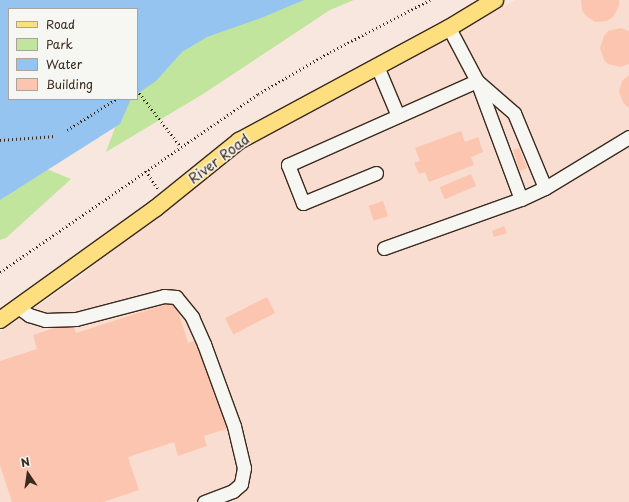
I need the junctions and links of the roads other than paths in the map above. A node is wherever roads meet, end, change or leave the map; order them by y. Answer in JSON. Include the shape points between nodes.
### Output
{"nodes":[{"id":1,"x":495,"y":0,"type":"edge"},
{"id":2,"x":449,"y":28,"type":"junction"},
{"id":3,"x":377,"y":66,"type":"junction"},
{"id":4,"x":477,"y":81,"type":"junction"},
{"id":5,"x":398,"y":116,"type":"junction"},
{"id":6,"x":629,"y":137,"type":"edge"},
{"id":7,"x":376,"y":173,"type":"dead end"},
{"id":8,"x":545,"y":188,"type":"junction"},
{"id":9,"x":521,"y":199,"type":"junction"},
{"id":10,"x":384,"y":248,"type":"dead end"},
{"id":11,"x":18,"y":307,"type":"junction"},
{"id":12,"x":0,"y":320,"type":"edge"},
{"id":13,"x":204,"y":502,"type":"edge"}],
"edges":[{"from":1,"to":2,"type":"main road","name":"River Road"},
{"from":2,"to":3,"type":"main road","name":"River Road"},
{"from":2,"to":4,"type":"lane"},
{"from":3,"to":5,"type":"lane"},
{"from":3,"to":11,"type":"main road","name":"River Road","via":[[239,140],[166,200]]},
{"from":4,"to":5,"type":"lane"},
{"from":4,"to":8,"type":"lane","via":[[514,113]]},
{"from":4,"to":9,"type":"lane"},
{"from":5,"to":7,"type":"lane","via":[[288,165],[304,203]]},
{"from":6,"to":8,"type":"lane"},
{"from":8,"to":9,"type":"lane"},
{"from":9,"to":10,"type":"lane"},
{"from":11,"to":12,"type":"main road","name":"River Road"},
{"from":11,"to":13,"type":"lane","via":[[29,315],[45,320],[76,319],[164,296],[176,297],[192,317],[204,344],[234,426],[244,468],[241,484],[233,491]]}]}
